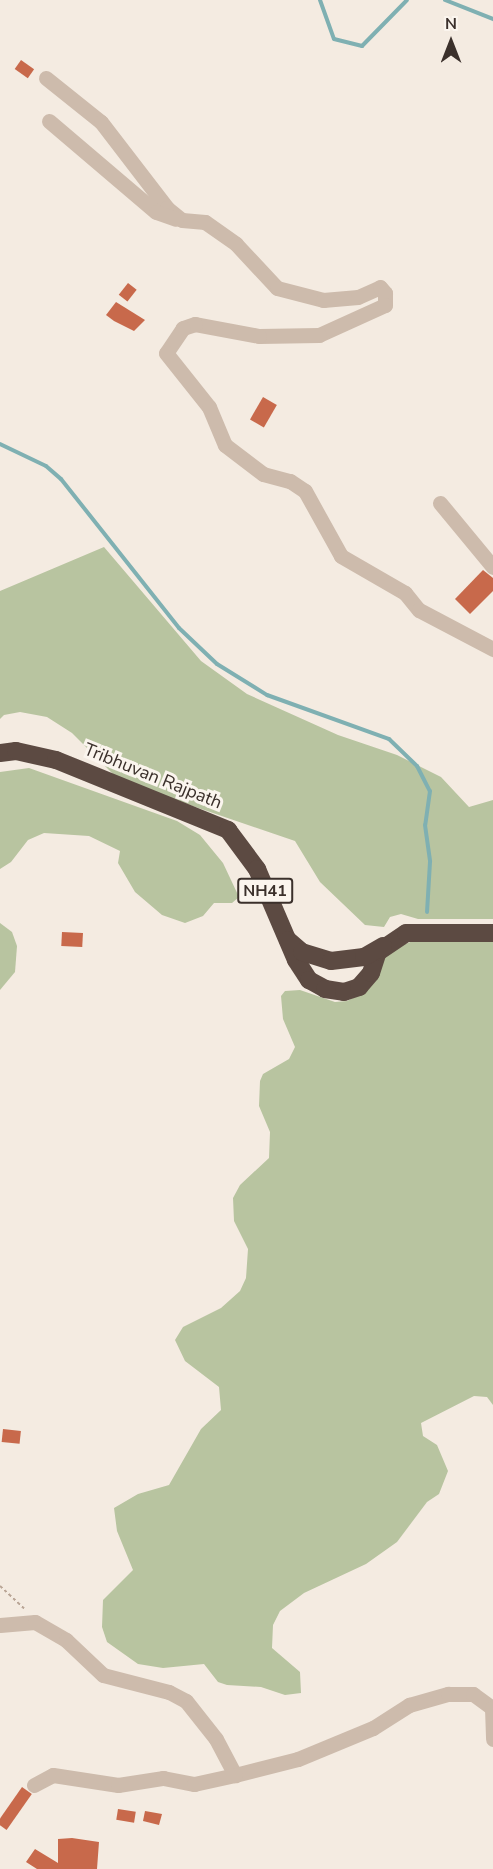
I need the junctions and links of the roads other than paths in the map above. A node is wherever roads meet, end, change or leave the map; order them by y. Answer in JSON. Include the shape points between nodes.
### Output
{"nodes":[{"id":1,"x":46,"y":78,"type":"dead end"},
{"id":2,"x":49,"y":121,"type":"dead end"},
{"id":3,"x":182,"y":220,"type":"junction"},
{"id":4,"x":440,"y":503,"type":"dead end"},
{"id":5,"x":493,"y":567,"type":"edge"},
{"id":6,"x":493,"y":650,"type":"edge"},
{"id":7,"x":0,"y":753,"type":"edge"},
{"id":8,"x":493,"y":933,"type":"edge"},
{"id":9,"x":283,"y":934,"type":"junction"},
{"id":10,"x":385,"y":945,"type":"junction"},
{"id":11,"x":0,"y":1625,"type":"edge"},
{"id":12,"x":493,"y":1739,"type":"edge"},
{"id":13,"x":235,"y":1775,"type":"junction"},
{"id":14,"x":34,"y":1785,"type":"dead end"}],
"edges":[{"from":1,"to":3,"type":"street","via":[[102,122],[147,186]]},
{"from":2,"to":3,"type":"street","via":[[156,212]]},
{"from":3,"to":6,"type":"street","via":[[205,222],[236,244],[277,288],[323,300],[358,297],[380,287],[385,293],[385,305],[319,335],[259,336],[195,324],[183,328],[166,353],[209,407],[225,445],[263,474],[290,481],[305,491],[341,556],[405,593],[419,610]]},
{"from":4,"to":5,"type":"street"},
{"from":7,"to":9,"type":"highway","name":"Tribhuvan Rajpath","number":"NH41","via":[[15,751],[56,760],[228,830],[256,868]]},
{"from":8,"to":10,"type":"highway","via":[[406,933]]},
{"from":9,"to":10,"type":"highway","via":[[302,952],[331,961],[364,957]]},
{"from":9,"to":10,"type":"highway","name":"Tribhuvan Rajpath","number":"NH41","via":[[309,980],[336,992],[363,984]]},
{"from":11,"to":13,"type":"street","via":[[35,1622],[66,1640],[103,1675],[169,1692],[186,1701],[216,1739]]},
{"from":12,"to":13,"type":"street","via":[[492,1708],[473,1694],[448,1694],[410,1705],[373,1728],[298,1759]]},
{"from":13,"to":14,"type":"street","via":[[194,1784],[163,1778],[118,1785],[53,1775]]}]}
